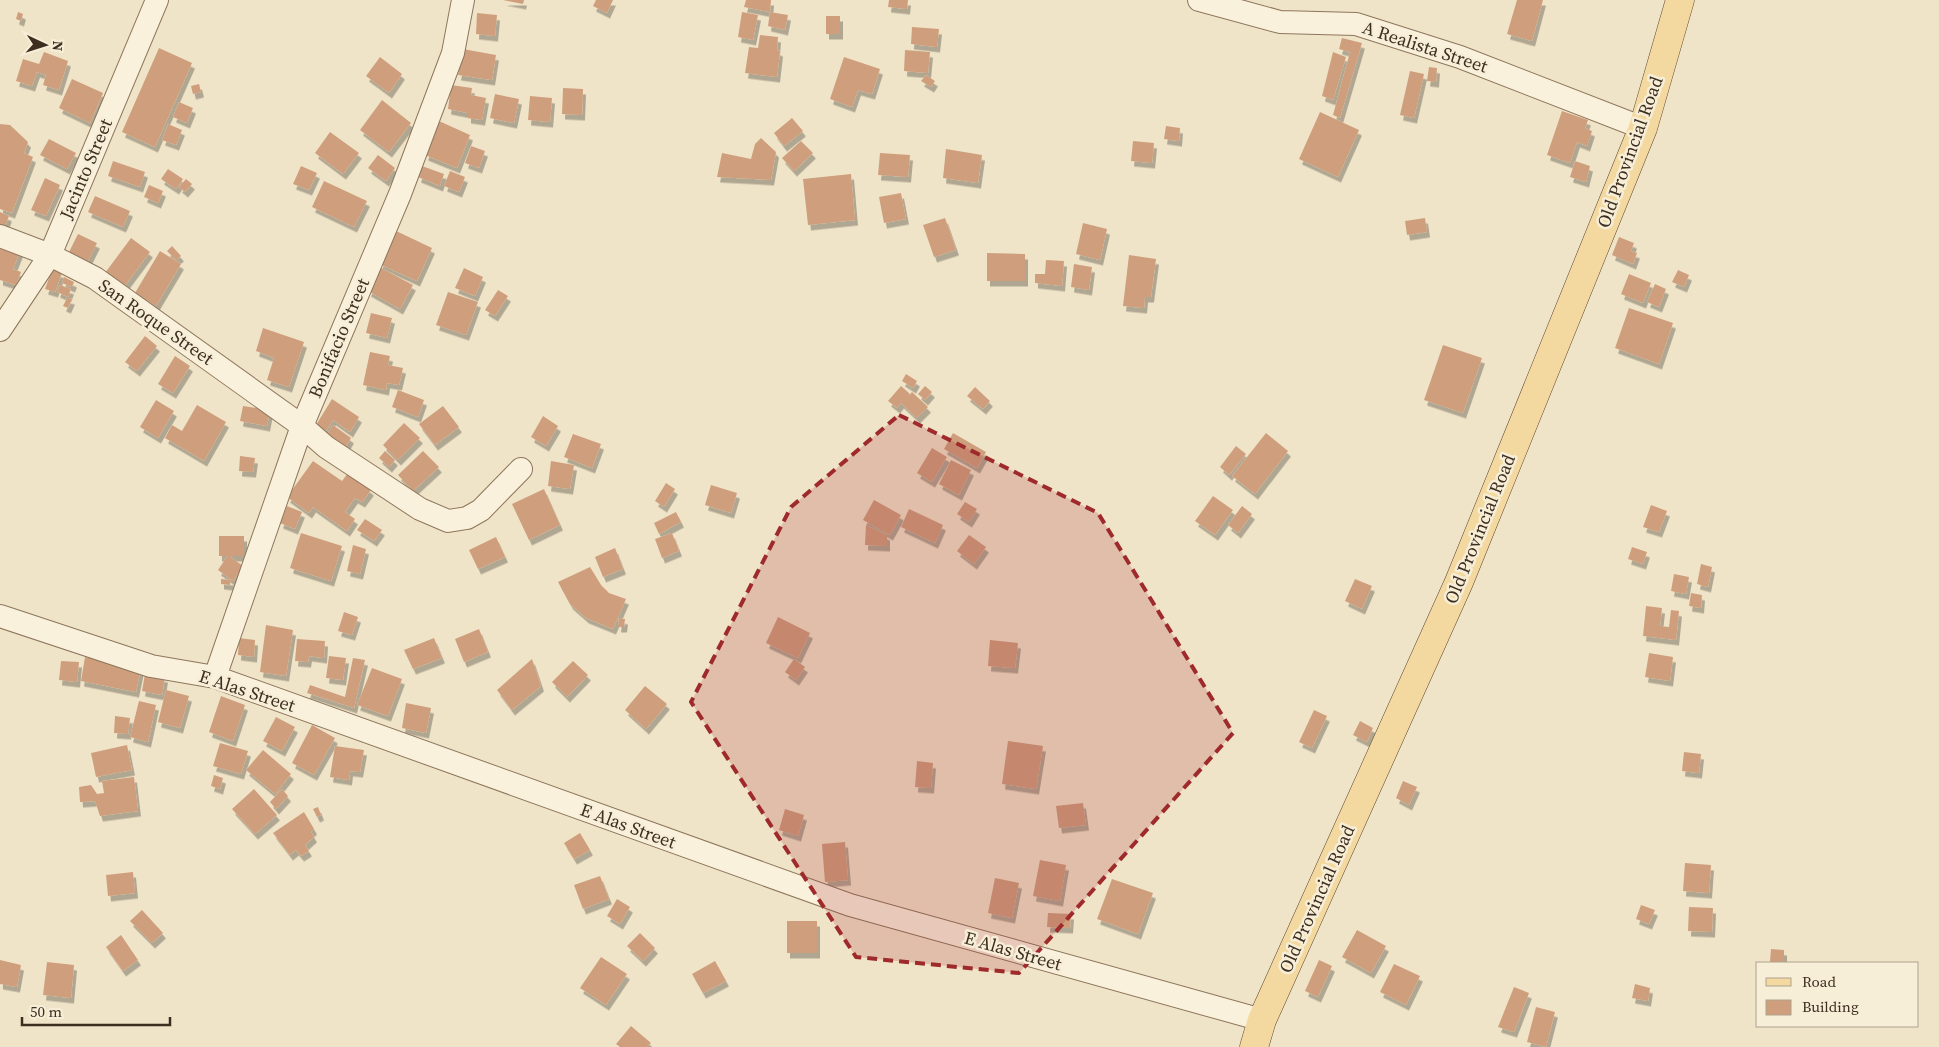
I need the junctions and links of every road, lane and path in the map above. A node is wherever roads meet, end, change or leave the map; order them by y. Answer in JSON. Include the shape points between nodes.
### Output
{"nodes":[{"id":1,"x":157,"y":0,"type":"edge"},
{"id":2,"x":463,"y":0,"type":"edge"},
{"id":3,"x":1199,"y":0,"type":"edge"},
{"id":4,"x":1680,"y":0,"type":"edge"},
{"id":5,"x":1643,"y":128,"type":"junction"},
{"id":6,"x":0,"y":236,"type":"edge"},
{"id":7,"x":50,"y":255,"type":"junction"},
{"id":8,"x":0,"y":330,"type":"edge"},
{"id":9,"x":302,"y":426,"type":"junction"},
{"id":10,"x":522,"y":469,"type":"dead end"},
{"id":11,"x":0,"y":616,"type":"edge"},
{"id":12,"x":215,"y":677,"type":"junction"},
{"id":13,"x":1262,"y":1020,"type":"junction"},
{"id":14,"x":1254,"y":1047,"type":"edge"}],
"edges":[{"from":1,"to":7,"type":"street","name":"Jacinto Street"},
{"from":2,"to":9,"type":"street","name":"Bonifacio Street","via":[[452,53],[403,186]]},
{"from":3,"to":5,"type":"street","name":"A Realista Street","via":[[1280,22],[1356,24],[1460,57]]},
{"from":4,"to":5,"type":"main road","name":"Old Provincial Road"},
{"from":5,"to":13,"type":"main road","name":"Old Provincial Road","via":[[1459,582]]},
{"from":6,"to":7,"type":"street","name":"San Roque Street"},
{"from":7,"to":8,"type":"street","name":"Jacinto Street"},
{"from":7,"to":9,"type":"street","name":"San Roque Street","via":[[95,278]]},
{"from":9,"to":10,"type":"street","name":"San Roque Street","via":[[326,447],[420,509],[448,521],[466,518],[481,510]]},
{"from":9,"to":12,"type":"street","name":"Bonifacio Street"},
{"from":11,"to":12,"type":"street","name":"E Alas Street","via":[[151,666]]},
{"from":12,"to":13,"type":"street","name":"E Alas Street","via":[[850,905]]},
{"from":13,"to":14,"type":"main road","name":"Old Provincial Road"}]}
